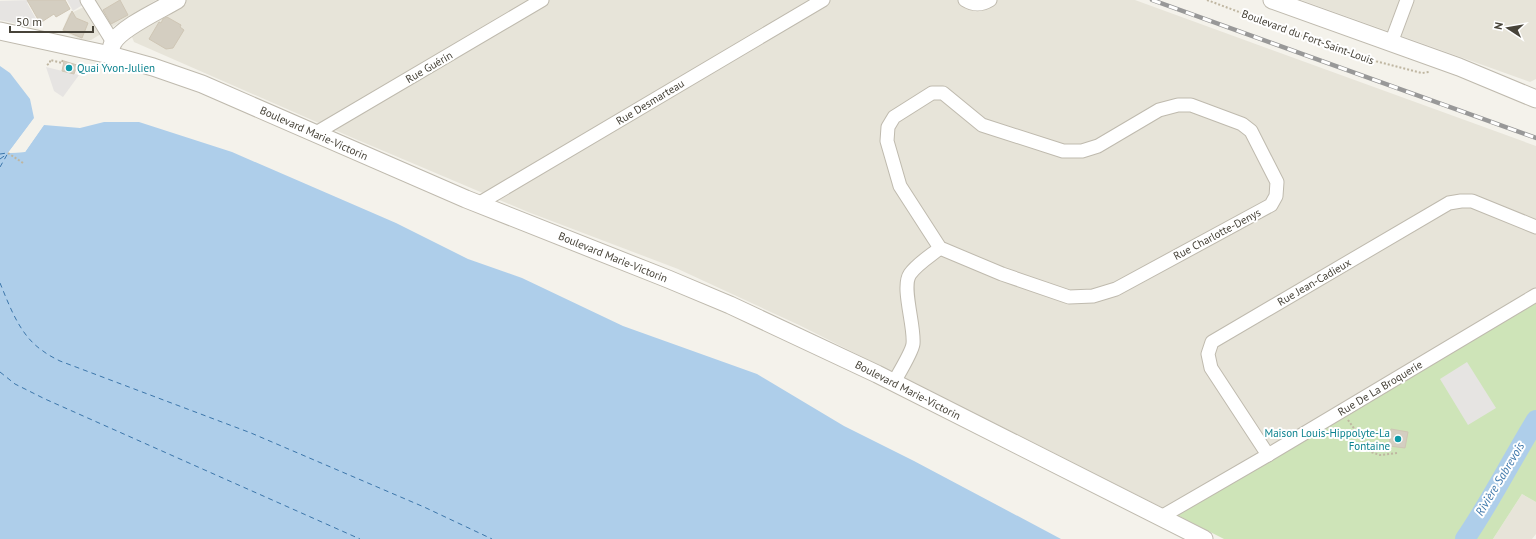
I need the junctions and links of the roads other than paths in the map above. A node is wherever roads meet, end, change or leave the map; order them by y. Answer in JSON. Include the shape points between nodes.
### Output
{"nodes":[{"id":1,"x":87,"y":0,"type":"edge"},
{"id":2,"x":177,"y":0,"type":"edge"},
{"id":3,"x":542,"y":0,"type":"edge"},
{"id":4,"x":822,"y":0,"type":"edge"},
{"id":5,"x":965,"y":0,"type":"edge"},
{"id":6,"x":990,"y":0,"type":"edge"},
{"id":7,"x":1272,"y":0,"type":"edge"},
{"id":8,"x":1407,"y":0,"type":"edge"},
{"id":9,"x":0,"y":31,"type":"edge"},
{"id":10,"x":1391,"y":43,"type":"junction"},
{"id":11,"x":111,"y":49,"type":"junction"},
{"id":12,"x":1536,"y":99,"type":"edge"},
{"id":13,"x":316,"y":133,"type":"junction"},
{"id":14,"x":478,"y":204,"type":"junction"},
{"id":15,"x":1536,"y":227,"type":"edge"},
{"id":16,"x":940,"y":248,"type":"junction"},
{"id":17,"x":1536,"y":295,"type":"edge"},
{"id":18,"x":894,"y":382,"type":"junction"},
{"id":19,"x":1268,"y":455,"type":"junction"},
{"id":20,"x":1161,"y":516,"type":"junction"},
{"id":21,"x":1204,"y":539,"type":"edge"}],
"edges":[{"from":1,"to":11,"type":"street"},
{"from":2,"to":11,"type":"street","via":[[130,27],[120,35]]},
{"from":3,"to":13,"type":"street","name":"Rue Guérin"},
{"from":4,"to":14,"type":"street","name":"Rue Desmarteau"},
{"from":5,"to":6,"type":"street","via":[[974,4]]},
{"from":7,"to":10,"type":"street","name":"Boulevard du Fort-Saint-Louis"},
{"from":8,"to":10,"type":"street"},
{"from":9,"to":11,"type":"street","name":"Boulevard Marie-Victorin"},
{"from":10,"to":12,"type":"street","name":"Boulevard du Fort-Saint-Louis"},
{"from":11,"to":13,"type":"street","name":"Boulevard Marie-Victorin","via":[[202,84]]},
{"from":13,"to":14,"type":"street","name":"Boulevard Marie-Victorin"},
{"from":14,"to":18,"type":"street","name":"Boulevard Marie-Victorin","via":[[730,305]]},
{"from":15,"to":19,"type":"street","name":"Rue Jean-Cadieux","via":[[1472,201],[1461,200],[1449,204],[1212,342],[1208,354],[1211,368]]},
{"from":16,"to":16,"type":"street","name":"Rue Charlotte-Denys","via":[[900,186],[887,141],[888,127],[894,117],[932,93],[943,93],[982,125],[1063,151],[1082,151],[1098,146],[1159,110],[1178,105],[1191,105],[1242,124],[1251,131],[1277,182],[1276,196],[1271,205],[1116,289],[1093,296],[1069,297],[1002,274]]},
{"from":16,"to":18,"type":"street","via":[[909,275],[906,284],[913,346]]},
{"from":17,"to":19,"type":"street","name":"Rue De La Broquerie"},
{"from":18,"to":20,"type":"street","name":"Boulevard Marie-Victorin"},
{"from":19,"to":20,"type":"street","name":"Rue De La Broquerie"},
{"from":20,"to":21,"type":"street","name":"Boulevard Marie-Victorin"}]}
